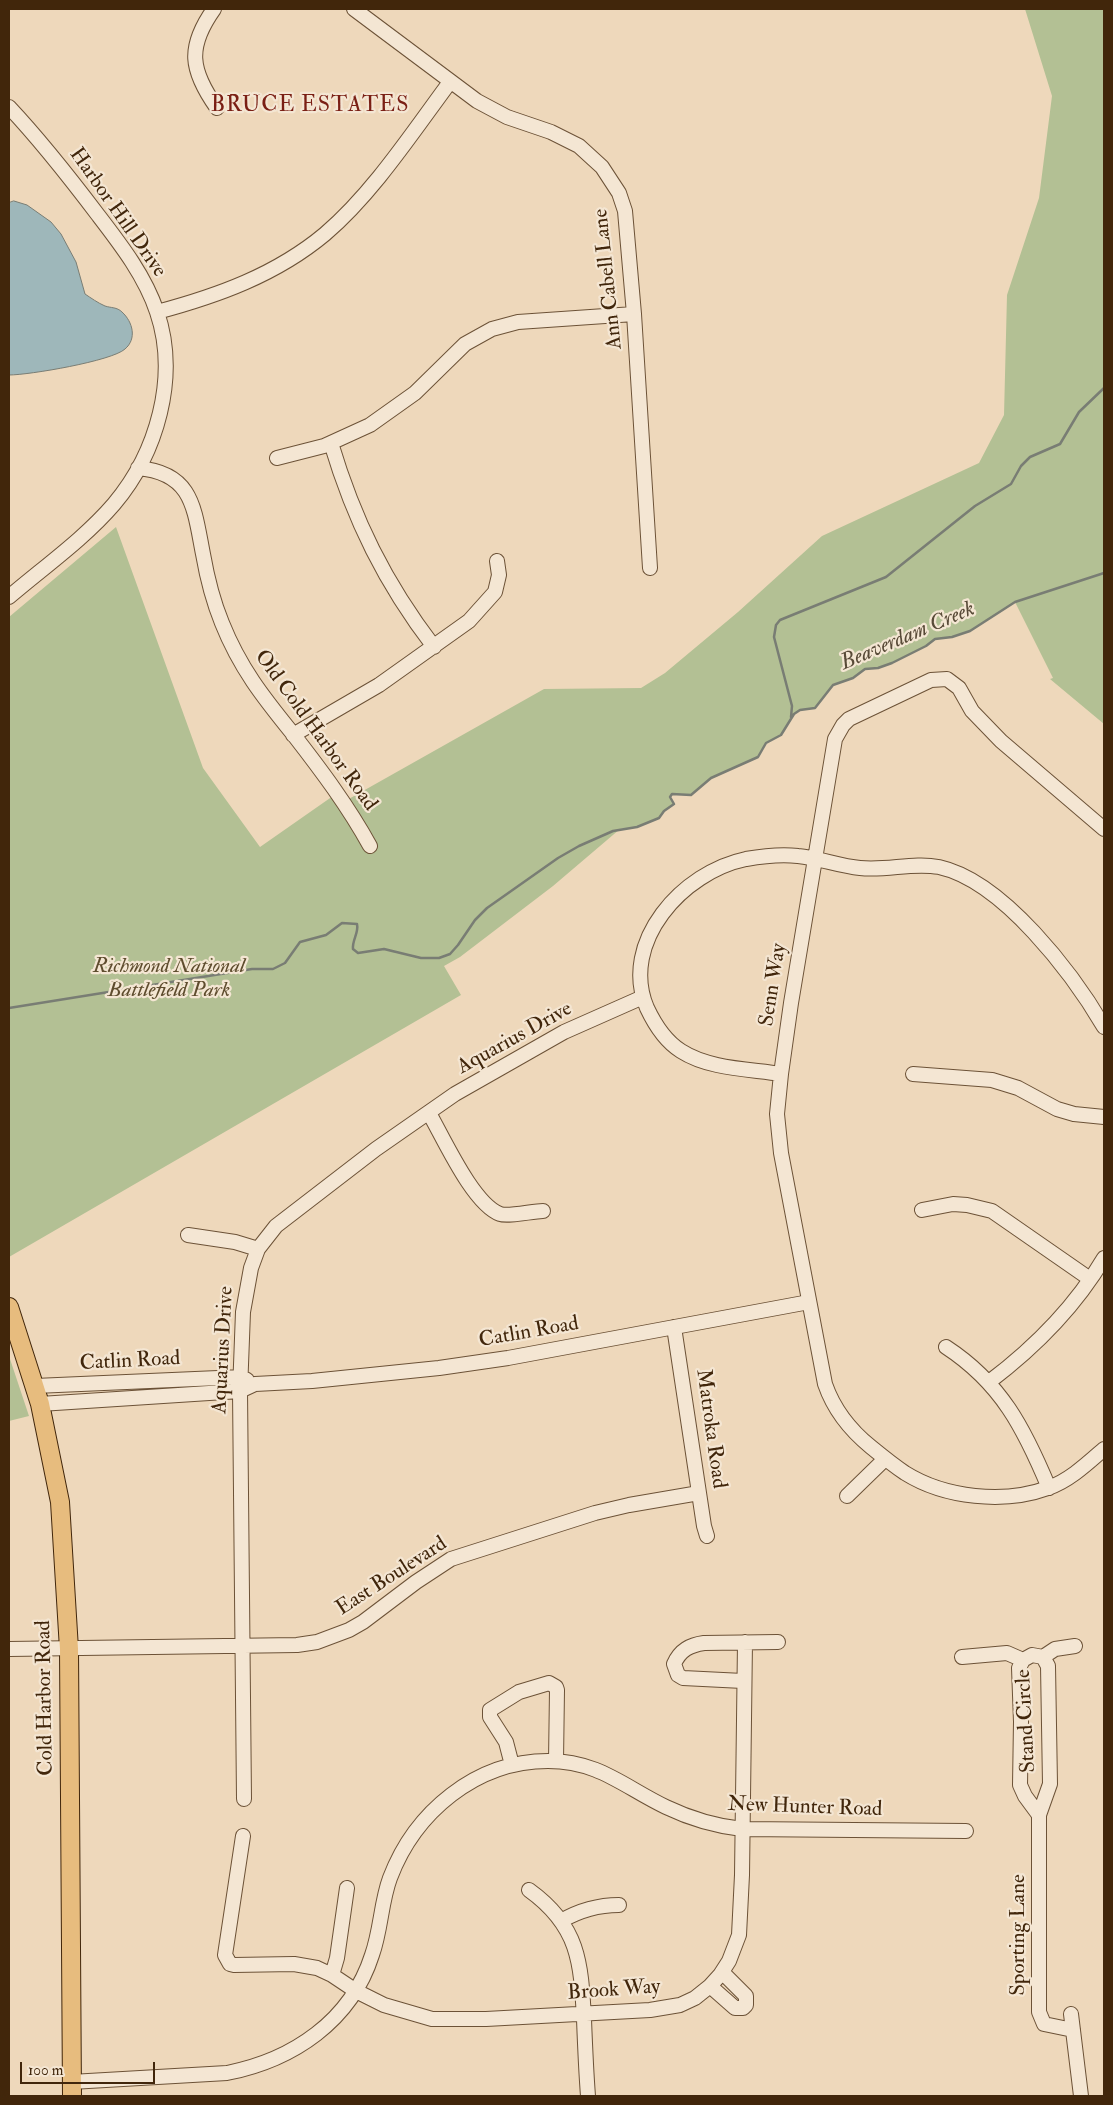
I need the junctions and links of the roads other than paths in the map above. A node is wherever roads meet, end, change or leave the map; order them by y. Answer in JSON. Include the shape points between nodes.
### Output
{"nodes":[{"id":1,"x":214,"y":9,"type":"edge"},
{"id":2,"x":354,"y":9,"type":"edge"},
{"id":3,"x":450,"y":82,"type":"junction"},
{"id":4,"x":9,"y":107,"type":"edge"},
{"id":5,"x":217,"y":108,"type":"dead end"},
{"id":6,"x":157,"y":312,"type":"junction"},
{"id":7,"x":634,"y":314,"type":"junction"},
{"id":8,"x":331,"y":444,"type":"junction"},
{"id":9,"x":277,"y":458,"type":"dead end"},
{"id":10,"x":138,"y":468,"type":"junction"},
{"id":11,"x":497,"y":561,"type":"dead end"},
{"id":12,"x":650,"y":568,"type":"dead end"},
{"id":13,"x":9,"y":597,"type":"edge"},
{"id":14,"x":434,"y":647,"type":"junction"},
{"id":15,"x":293,"y":734,"type":"junction"},
{"id":16,"x":1104,"y":829,"type":"edge"},
{"id":17,"x":370,"y":846,"type":"dead end"},
{"id":18,"x":815,"y":860,"type":"junction"},
{"id":19,"x":643,"y":997,"type":"junction"},
{"id":20,"x":1104,"y":1027,"type":"edge"},
{"id":21,"x":781,"y":1074,"type":"junction"},
{"id":22,"x":913,"y":1074,"type":"dead end"},
{"id":23,"x":429,"y":1113,"type":"junction"},
{"id":24,"x":1104,"y":1117,"type":"edge"},
{"id":25,"x":543,"y":1210,"type":"dead end"},
{"id":26,"x":922,"y":1210,"type":"dead end"},
{"id":27,"x":188,"y":1235,"type":"dead end"},
{"id":28,"x":258,"y":1249,"type":"junction"},
{"id":29,"x":1104,"y":1258,"type":"edge"},
{"id":30,"x":1090,"y":1280,"type":"junction"},
{"id":31,"x":809,"y":1302,"type":"junction"},
{"id":32,"x":9,"y":1307,"type":"edge"},
{"id":33,"x":674,"y":1327,"type":"junction"},
{"id":34,"x":946,"y":1347,"type":"dead end"},
{"id":35,"x":989,"y":1382,"type":"junction"},
{"id":36,"x":240,"y":1384,"type":"junction"},
{"id":37,"x":35,"y":1386,"type":"junction"},
{"id":38,"x":40,"y":1404,"type":"junction"},
{"id":39,"x":1104,"y":1449,"type":"edge"},
{"id":40,"x":885,"y":1459,"type":"junction"},
{"id":41,"x":1049,"y":1488,"type":"junction"},
{"id":42,"x":699,"y":1494,"type":"junction"},
{"id":43,"x":847,"y":1496,"type":"dead end"},
{"id":44,"x":707,"y":1536,"type":"dead end"},
{"id":45,"x":744,"y":1642,"type":"junction"},
{"id":46,"x":778,"y":1642,"type":"dead end"},
{"id":47,"x":243,"y":1646,"type":"junction"},
{"id":48,"x":1074,"y":1646,"type":"dead end"},
{"id":49,"x":9,"y":1649,"type":"edge"},
{"id":50,"x":69,"y":1649,"type":"junction"},
{"id":51,"x":962,"y":1657,"type":"dead end"},
{"id":52,"x":1043,"y":1657,"type":"junction"},
{"id":53,"x":1023,"y":1660,"type":"junction"},
{"id":54,"x":743,"y":1681,"type":"junction"},
{"id":55,"x":556,"y":1761,"type":"junction"},
{"id":56,"x":512,"y":1765,"type":"junction"},
{"id":57,"x":244,"y":1799,"type":"dead end"},
{"id":58,"x":1038,"y":1815,"type":"junction"},
{"id":59,"x":742,"y":1829,"type":"junction"},
{"id":60,"x":966,"y":1831,"type":"dead end"},
{"id":61,"x":243,"y":1836,"type":"dead end"},
{"id":62,"x":347,"y":1888,"type":"dead end"},
{"id":63,"x":529,"y":1890,"type":"dead end"},
{"id":64,"x":619,"y":1905,"type":"dead end"},
{"id":65,"x":561,"y":1921,"type":"junction"},
{"id":66,"x":722,"y":1972,"type":"junction"},
{"id":67,"x":332,"y":1975,"type":"junction"},
{"id":68,"x":710,"y":1986,"type":"junction"},
{"id":69,"x":356,"y":1991,"type":"junction"},
{"id":70,"x":584,"y":2014,"type":"junction"},
{"id":71,"x":1071,"y":2014,"type":"dead end"},
{"id":72,"x":1073,"y":2030,"type":"junction"},
{"id":73,"x":72,"y":2089,"type":"edge"},
{"id":74,"x":588,"y":2096,"type":"edge"},
{"id":75,"x":1080,"y":2096,"type":"edge"}],
"edges":[{"from":1,"to":5,"type":"street","via":[[197,37],[195,57],[200,79]]},
{"from":2,"to":3,"type":"street","name":"Ann Cabell Lane"},
{"from":3,"to":6,"type":"street","via":[[368,190],[324,234],[246,283]]},
{"from":3,"to":7,"type":"street","name":"Ann Cabell Lane","via":[[507,117],[565,138],[602,167],[626,211]]},
{"from":4,"to":6,"type":"street","name":"Harbor Hill Drive","via":[[110,230],[141,275]]},
{"from":6,"to":10,"type":"street","name":"Harbor Hill Drive","via":[[165,350],[164,390],[154,431]]},
{"from":7,"to":8,"type":"street","via":[[518,322],[492,329],[465,344],[416,393],[393,410]]},
{"from":7,"to":12,"type":"street","name":"Ann Cabell Lane"},
{"from":8,"to":9,"type":"street"},
{"from":8,"to":14,"type":"street","via":[[372,551],[402,603]]},
{"from":10,"to":13,"type":"street","name":"Harbor Hill Drive","via":[[100,519]]},
{"from":10,"to":15,"type":"street","name":"Old Cold Harbor Road","via":[[162,472],[175,479],[186,492],[196,514],[212,593],[231,646],[252,683]]},
{"from":11,"to":14,"type":"street","via":[[498,585],[492,596],[469,621]]},
{"from":14,"to":15,"type":"street","via":[[378,685]]},
{"from":15,"to":17,"type":"street","name":"Old Cold Harbor Road","via":[[334,788]]},
{"from":16,"to":18,"type":"street","name":"Senn Way","via":[[984,726],[955,684],[947,680],[931,680],[849,719],[838,732]]},
{"from":18,"to":19,"type":"street","via":[[798,856],[745,859],[710,873],[684,890],[659,918],[643,949],[640,975]]},
{"from":18,"to":20,"type":"street","via":[[874,869],[924,865],[944,868],[966,877],[1002,903],[1045,944],[1078,986]]},
{"from":18,"to":21,"type":"street","name":"Senn Way"},
{"from":19,"to":21,"type":"street","via":[[659,1030],[693,1058]]},
{"from":19,"to":23,"type":"street","name":"Aquarius Drive","via":[[564,1032],[455,1094]]},
{"from":21,"to":31,"type":"street","name":"Senn Way","via":[[778,1133]]},
{"from":22,"to":24,"type":"street","via":[[992,1080],[1008,1084],[1057,1109]]},
{"from":23,"to":25,"type":"street","via":[[482,1202],[501,1214]]},
{"from":23,"to":28,"type":"street","name":"Aquarius Drive","via":[[376,1149],[276,1226]]},
{"from":26,"to":30,"type":"street","via":[[953,1204],[992,1211]]},
{"from":27,"to":28,"type":"street"},
{"from":28,"to":36,"type":"street","name":"Aquarius Drive","via":[[245,1289]]},
{"from":29,"to":30,"type":"street"},
{"from":30,"to":35,"type":"street","via":[[1056,1323]]},
{"from":31,"to":33,"type":"street","name":"Catlin Road"},
{"from":31,"to":40,"type":"street","name":"Senn Way","via":[[829,1398],[844,1421]]},
{"from":32,"to":37,"type":"main road","name":"Cold Harbor Road"},
{"from":33,"to":36,"type":"street","name":"Catlin Road","via":[[474,1363],[312,1381]]},
{"from":33,"to":42,"type":"street","name":"Matroka Road"},
{"from":34,"to":35,"type":"street"},
{"from":35,"to":41,"type":"street","via":[[1024,1434]]},
{"from":36,"to":37,"type":"street","name":"Catlin Road"},
{"from":36,"to":38,"type":"street","name":"Catlin Road"},
{"from":36,"to":47,"type":"street","name":"Aquarius Drive"},
{"from":37,"to":38,"type":"main road","name":"Cold Harbor Road"},
{"from":38,"to":50,"type":"main road","name":"Cold Harbor Road","via":[[60,1502]]},
{"from":39,"to":41,"type":"street","name":"Senn Way"},
{"from":40,"to":41,"type":"street","name":"Senn Way","via":[[906,1474],[958,1492],[1012,1497]]},
{"from":40,"to":43,"type":"street"},
{"from":42,"to":44,"type":"street","name":"Matroka Road"},
{"from":42,"to":47,"type":"street","name":"East Boulevard","via":[[595,1513],[451,1559],[363,1622],[333,1637],[297,1645]]},
{"from":45,"to":46,"type":"street"},
{"from":45,"to":54,"type":"street","name":"Brook Way"},
{"from":45,"to":54,"type":"street","via":[[694,1644],[682,1651],[674,1664],[683,1678]]},
{"from":47,"to":50,"type":"street","name":"East Boulevard"},
{"from":47,"to":57,"type":"street","name":"Aquarius Drive"},
{"from":48,"to":52,"type":"street","via":[[1055,1649]]},
{"from":49,"to":50,"type":"street","name":"East Boulevard"},
{"from":50,"to":73,"type":"main road","name":"Cold Harbor Road"},
{"from":51,"to":53,"type":"street","via":[[1007,1653]]},
{"from":52,"to":53,"type":"street","name":"Stand Circle","via":[[1032,1655]]},
{"from":52,"to":58,"type":"street","name":"Stand Circle","via":[[1048,1666],[1050,1784]]},
{"from":53,"to":58,"type":"street","name":"Stand Circle","via":[[1019,1668],[1020,1785]]},
{"from":54,"to":59,"type":"street","name":"Brook Way"},
{"from":55,"to":56,"type":"street","name":"New Hunter Road"},
{"from":55,"to":56,"type":"street","via":[[557,1690],[549,1683],[519,1692],[490,1710],[490,1717],[506,1742]]},
{"from":55,"to":59,"type":"street","name":"New Hunter Road","via":[[609,1774],[688,1817]]},
{"from":56,"to":69,"type":"street","name":"New Hunter Road","via":[[462,1786],[432,1812],[409,1840],[390,1879],[372,1955]]},
{"from":58,"to":72,"type":"street","name":"Sporting Lane","via":[[1039,2017],[1047,2026]]},
{"from":59,"to":60,"type":"street","name":"New Hunter Road"},
{"from":59,"to":66,"type":"street","name":"Brook Way","via":[[739,1935]]},
{"from":61,"to":67,"type":"street","name":"Brook Way","via":[[226,1960],[234,1965],[294,1964],[317,1968]]},
{"from":62,"to":67,"type":"street"},
{"from":63,"to":65,"type":"street"},
{"from":64,"to":65,"type":"street","via":[[586,1909]]},
{"from":65,"to":70,"type":"street","via":[[579,1962]]},
{"from":66,"to":68,"type":"street","name":"Brook Way"},
{"from":66,"to":68,"type":"street","via":[[746,1996],[746,2005],[735,2008]]},
{"from":67,"to":69,"type":"street","name":"Brook Way"},
{"from":68,"to":70,"type":"street","name":"Brook Way","via":[[695,1998],[664,2009]]},
{"from":69,"to":70,"type":"street","name":"Brook Way","via":[[384,2005],[432,2020]]},
{"from":69,"to":73,"type":"street","name":"New Hunter Road","via":[[333,2021],[318,2034],[293,2051],[266,2063],[228,2073]]},
{"from":70,"to":74,"type":"street"},
{"from":71,"to":72,"type":"street"},
{"from":72,"to":75,"type":"street"}]}
